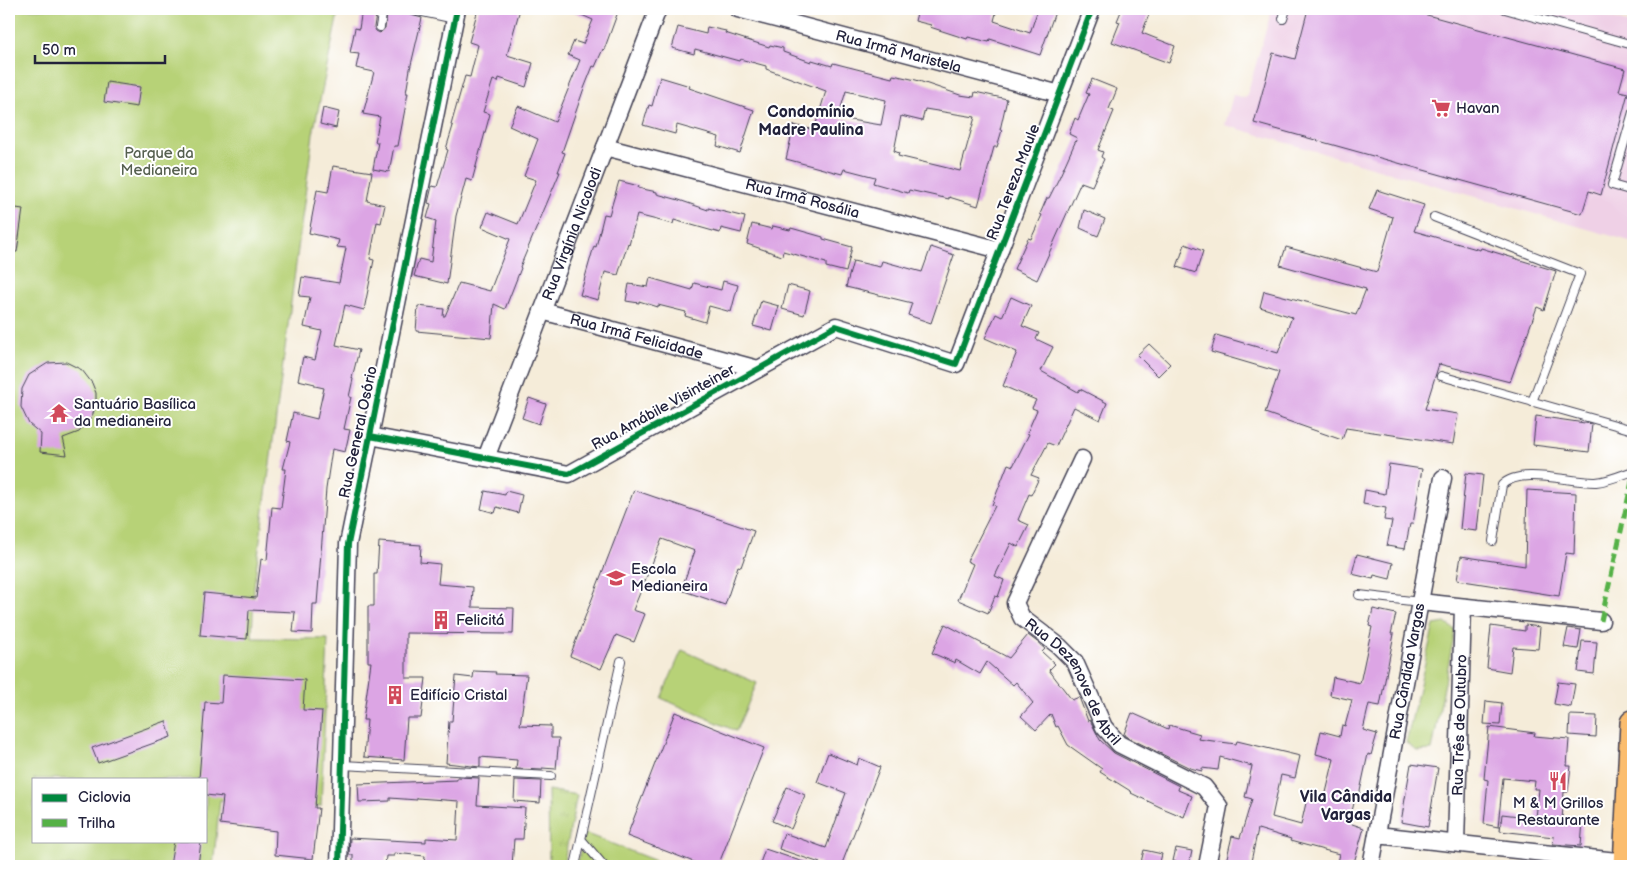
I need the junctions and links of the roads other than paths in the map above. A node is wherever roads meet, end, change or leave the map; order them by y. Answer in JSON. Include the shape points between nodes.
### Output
{"nodes":[{"id":1,"x":383,"y":9,"type":"edge"},
{"id":2,"x":409,"y":9,"type":"edge"},
{"id":3,"x":658,"y":9,"type":"edge"},
{"id":4,"x":738,"y":9,"type":"edge"},
{"id":5,"x":1092,"y":9,"type":"edge"},
{"id":6,"x":1286,"y":9,"type":"edge"},
{"id":7,"x":1505,"y":9,"type":"edge"},
{"id":8,"x":456,"y":14,"type":"edge"},
{"id":9,"x":1283,"y":19,"type":"dead end"},
{"id":10,"x":380,"y":27,"type":"dead end"},
{"id":11,"x":1633,"y":45,"type":"edge"},
{"id":12,"x":1060,"y":94,"type":"junction"},
{"id":13,"x":1633,"y":112,"type":"edge"},
{"id":14,"x":605,"y":148,"type":"junction"},
{"id":15,"x":1633,"y":191,"type":"edge"},
{"id":16,"x":1434,"y":217,"type":"dead end"},
{"id":17,"x":1000,"y":250,"type":"junction"},
{"id":18,"x":542,"y":311,"type":"junction"},
{"id":19,"x":956,"y":364,"type":"joint"},
{"id":20,"x":758,"y":369,"type":"junction"},
{"id":21,"x":1441,"y":376,"type":"dead end"},
{"id":22,"x":1532,"y":402,"type":"junction"},
{"id":23,"x":1633,"y":430,"type":"edge"},
{"id":24,"x":370,"y":436,"type":"junction"},
{"id":25,"x":486,"y":458,"type":"junction"},
{"id":26,"x":1082,"y":459,"type":"dead end"},
{"id":27,"x":1633,"y":471,"type":"edge"},
{"id":28,"x":1442,"y":478,"type":"dead end"},
{"id":29,"x":1493,"y":541,"type":"dead end"},
{"id":30,"x":1359,"y":595,"type":"dead end"},
{"id":31,"x":1420,"y":602,"type":"junction"},
{"id":32,"x":1463,"y":606,"type":"junction"},
{"id":33,"x":1601,"y":621,"type":"dead end"},
{"id":34,"x":621,"y":662,"type":"dead end"},
{"id":35,"x":1633,"y":723,"type":"edge"},
{"id":36,"x":342,"y":765,"type":"junction"},
{"id":37,"x":551,"y":776,"type":"dead end"},
{"id":38,"x":1377,"y":835,"type":"junction"},
{"id":39,"x":581,"y":839,"type":"junction"},
{"id":40,"x":1456,"y":843,"type":"junction"},
{"id":41,"x":1626,"y":864,"type":"edge"},
{"id":42,"x":339,"y":866,"type":"edge"},
{"id":43,"x":575,"y":866,"type":"edge"},
{"id":44,"x":604,"y":866,"type":"edge"},
{"id":45,"x":1207,"y":866,"type":"edge"},
{"id":46,"x":1371,"y":866,"type":"edge"}],
"edges":[{"from":1,"to":10,"type":"lane"},
{"from":2,"to":8,"type":"lane"},
{"from":3,"to":14,"type":"street","name":"Rua Virgínia Nicolodi"},
{"from":4,"to":12,"type":"street","name":"Rua Irmã Maristela"},
{"from":5,"to":12,"type":"street","name":"Rua Tereza Maule"},
{"from":6,"to":9,"type":"lane"},
{"from":7,"to":11,"type":"lane"},
{"from":8,"to":24,"type":"street","name":"Rua General Osório"},
{"from":12,"to":17,"type":"street","name":"Rua Tereza Maule"},
{"from":13,"to":15,"type":"lane","via":[[1612,185]]},
{"from":14,"to":17,"type":"street","name":"Rua Irmã Rosália"},
{"from":14,"to":18,"type":"street","name":"Rua Virgínia Nicolodi"},
{"from":16,"to":22,"type":"lane","via":[[1580,274]]},
{"from":17,"to":19,"type":"street","name":"Rua Tereza Maule"},
{"from":18,"to":20,"type":"street","name":"Rua Irmã Felicidade"},
{"from":18,"to":25,"type":"street","name":"Rua Virgínia Nicolodi"},
{"from":19,"to":20,"type":"street","name":"Rua Amábile Visinteiner","via":[[836,326]]},
{"from":20,"to":25,"type":"street","name":"Rua Amábile Visinteiner","via":[[569,474]]},
{"from":21,"to":22,"type":"lane"},
{"from":22,"to":23,"type":"lane"},
{"from":24,"to":25,"type":"street","name":"Rua Amábile Visinteiner"},
{"from":24,"to":36,"type":"street","name":"Rua General Osório","via":[[348,544]]},
{"from":26,"to":45,"type":"street","name":"Rua Dezenove de Abril","via":[[1014,604],[1022,618],[1075,662],[1104,727],[1119,744],[1204,787],[1219,806]]},
{"from":27,"to":29,"type":"lane","via":[[1597,482],[1520,476],[1508,480],[1502,485]]},
{"from":28,"to":31,"type":"street","name":"Rua Cândida Vargas"},
{"from":30,"to":31,"type":"lane"},
{"from":31,"to":32,"type":"street"},
{"from":31,"to":38,"type":"street","name":"Rua Cândida Vargas"},
{"from":32,"to":33,"type":"street"},
{"from":32,"to":40,"type":"street","name":"Rua Três de Outubro"},
{"from":34,"to":39,"type":"lane"},
{"from":35,"to":41,"type":"main road"},
{"from":36,"to":37,"type":"lane"},
{"from":36,"to":42,"type":"street","name":"Rua General Osório"},
{"from":38,"to":40,"type":"street"},
{"from":38,"to":46,"type":"street","name":"Rua Cândida Vargas"},
{"from":39,"to":43,"type":"lane"},
{"from":39,"to":44,"type":"lane"},
{"from":40,"to":41,"type":"street"}]}
